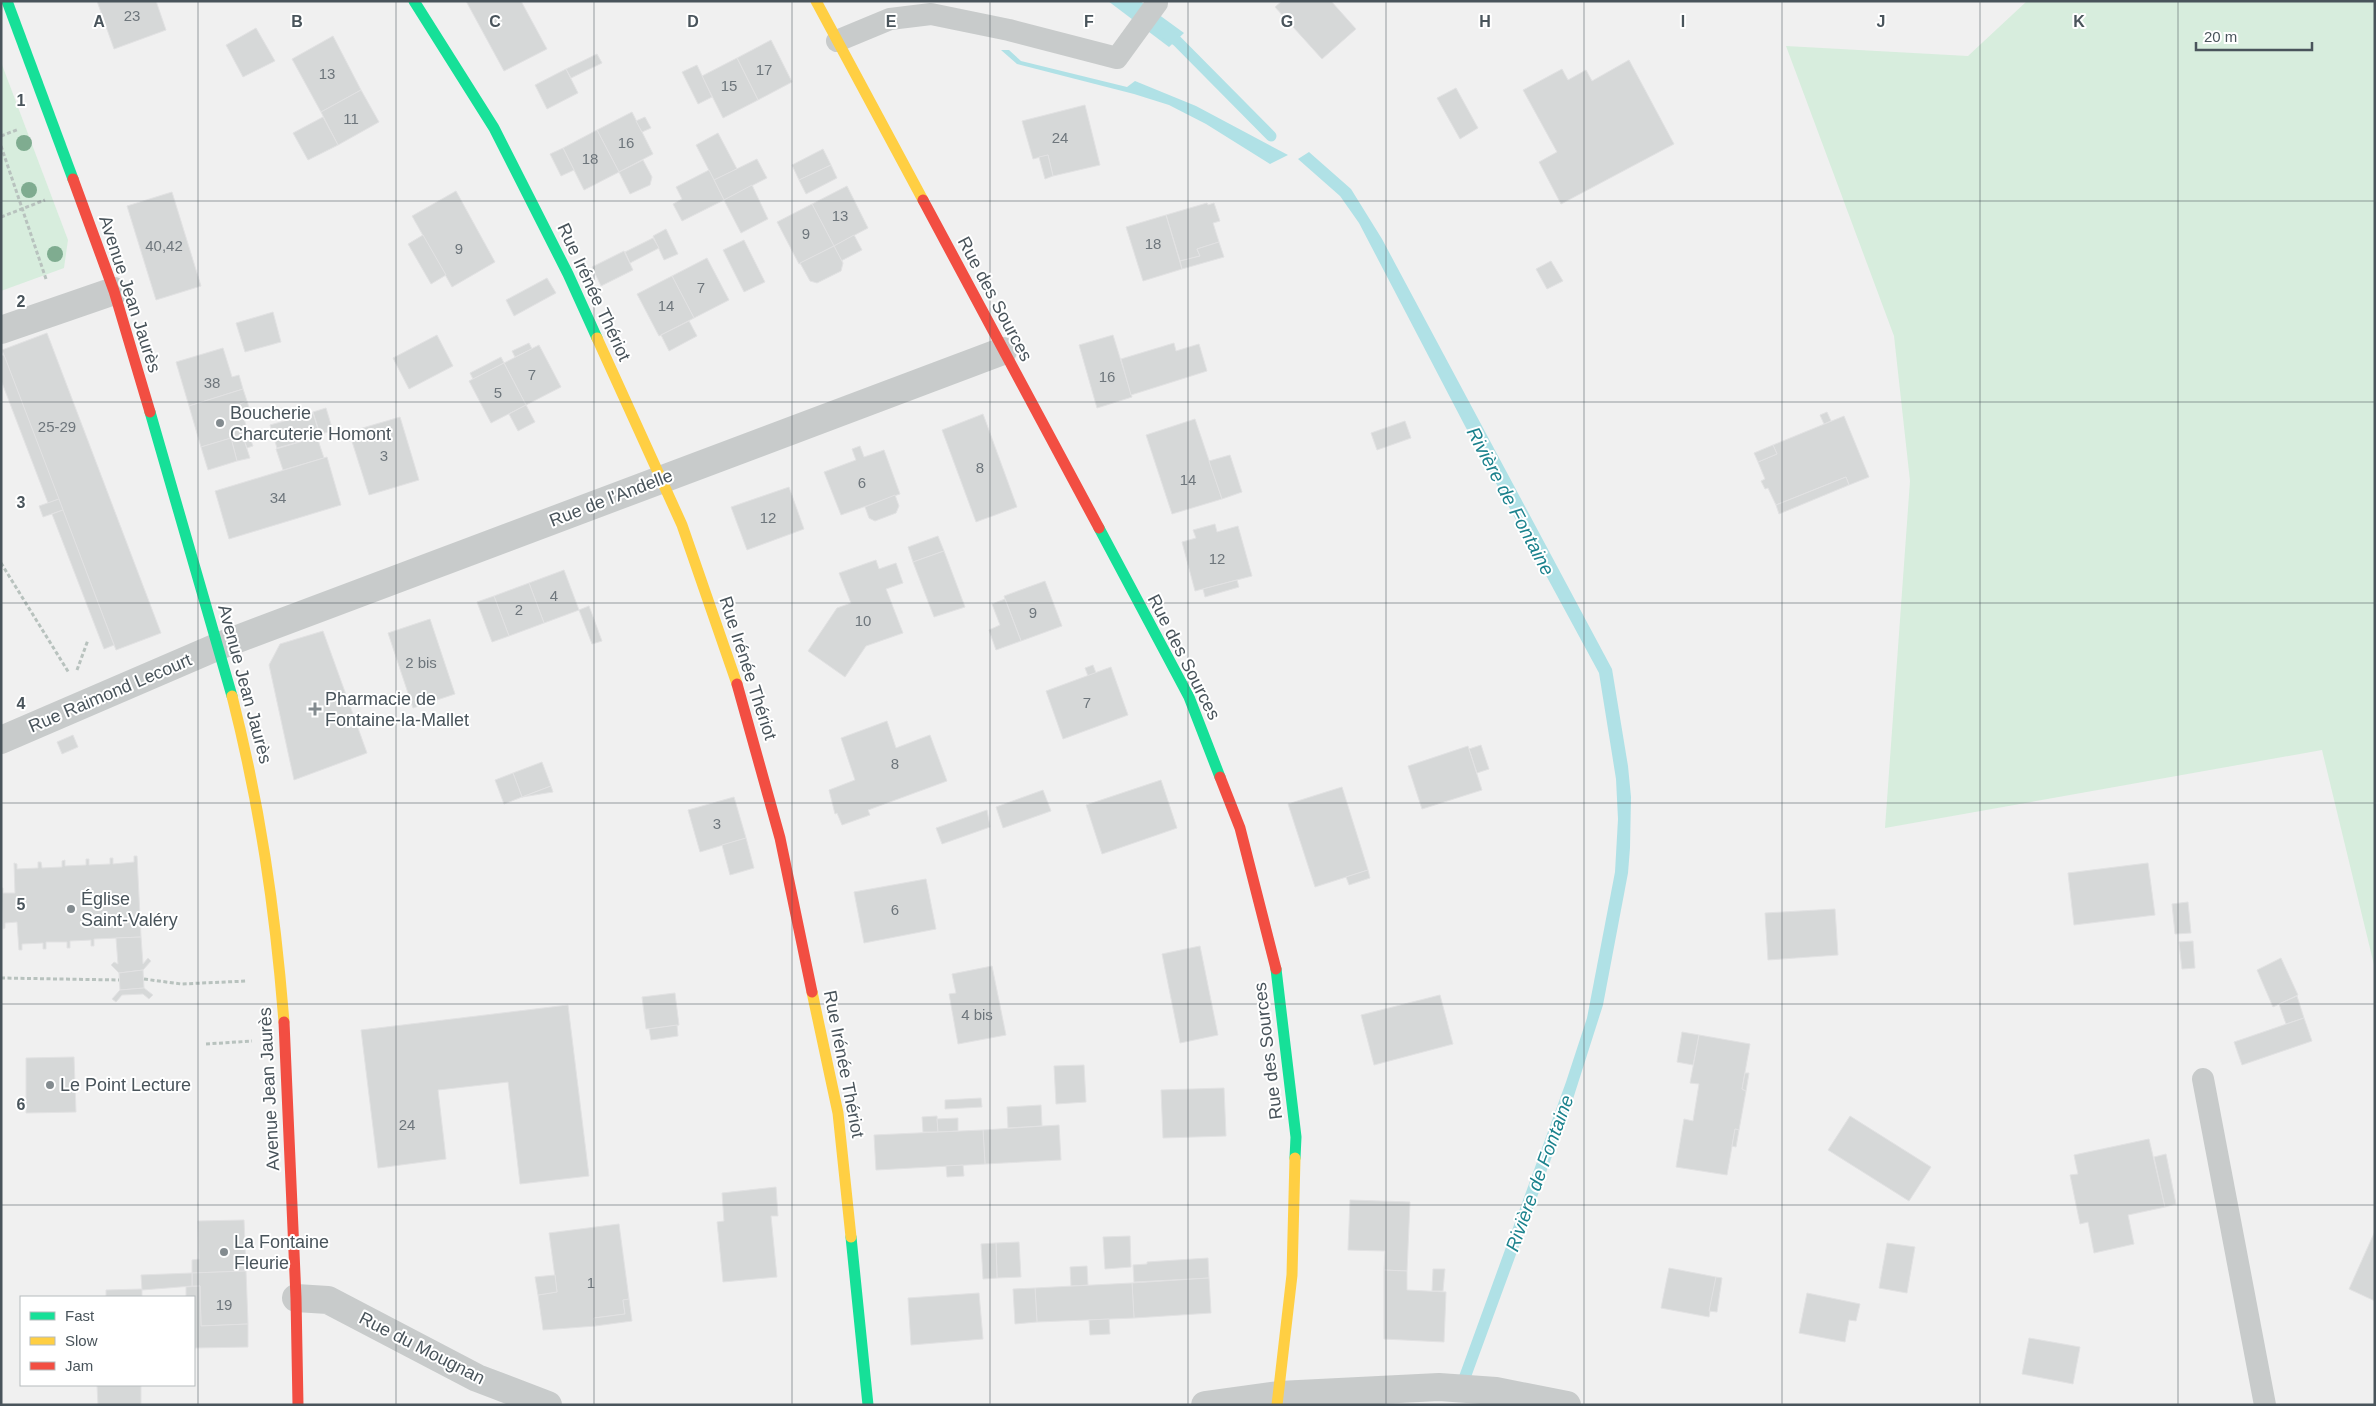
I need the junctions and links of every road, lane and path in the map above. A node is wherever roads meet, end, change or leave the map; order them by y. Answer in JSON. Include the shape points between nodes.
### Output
{"nodes":[{"id":1,"x":7,"y":1,"type":"edge"},
{"id":2,"x":414,"y":1,"type":"edge"},
{"id":3,"x":816,"y":1,"type":"edge"},
{"id":4,"x":1157,"y":4,"type":"dead end"},
{"id":5,"x":837,"y":42,"type":"junction"},
{"id":6,"x":1,"y":146,"type":"edge"},
{"id":7,"x":76,"y":188,"type":"junction"},
{"id":8,"x":22,"y":209,"type":"junction"},
{"id":9,"x":1,"y":217,"type":"edge"},
{"id":10,"x":114,"y":292,"type":"junction"},
{"id":11,"x":57,"y":311,"type":"junction"},
{"id":12,"x":1,"y":330,"type":"edge"},
{"id":13,"x":1003,"y":351,"type":"junction"},
{"id":14,"x":662,"y":479,"type":"junction"},
{"id":15,"x":1,"y":563,"type":"edge"},
{"id":16,"x":88,"y":640,"type":"dead end"},
{"id":17,"x":219,"y":646,"type":"junction"},
{"id":18,"x":81,"y":691,"type":"junction"},
{"id":19,"x":1,"y":740,"type":"edge"},
{"id":20,"x":1,"y":978,"type":"edge"},
{"id":21,"x":144,"y":979,"type":"dead end"},
{"id":22,"x":119,"y":980,"type":"dead end"},
{"id":23,"x":232,"y":981,"type":"dead end"},
{"id":24,"x":285,"y":1038,"type":"junction"},
{"id":25,"x":206,"y":1044,"type":"dead end"},
{"id":26,"x":2203,"y":1079,"type":"dead end"},
{"id":27,"x":296,"y":1298,"type":"junction"},
{"id":28,"x":1278,"y":1400,"type":"edge"},
{"id":29,"x":298,"y":1405,"type":"edge"},
{"id":30,"x":548,"y":1405,"type":"edge"},
{"id":31,"x":868,"y":1405,"type":"edge"},
{"id":32,"x":1205,"y":1405,"type":"edge"},
{"id":33,"x":1567,"y":1405,"type":"edge"},
{"id":34,"x":2265,"y":1405,"type":"edge"}],
"edges":[{"from":1,"to":7,"type":"street","name":"Avenue Jean Jaurès"},
{"from":2,"to":14,"type":"street","name":"Rue Irénée Thériot","via":[[494,128],[568,274]]},
{"from":3,"to":5,"type":"street","name":"Rue des Sources"},
{"from":4,"to":5,"type":"lane","via":[[1117,58],[931,14],[890,19]]},
{"from":5,"to":13,"type":"street","name":"Rue des Sources"},
{"from":6,"to":8,"type":"path"},
{"from":7,"to":8,"type":"path"},
{"from":7,"to":10,"type":"street","name":"Avenue Jean Jaurès"},
{"from":8,"to":9,"type":"path"},
{"from":8,"to":11,"type":"path"},
{"from":10,"to":11,"type":"street"},
{"from":10,"to":17,"type":"street","name":"Avenue Jean Jaurès"},
{"from":11,"to":12,"type":"street"},
{"from":13,"to":14,"type":"street","name":"Rue de l'Andelle"},
{"from":13,"to":28,"type":"street","name":"Rue des Sources","via":[[1189,697],[1240,828],[1279,980],[1296,1137],[1292,1275]]},
{"from":14,"to":17,"type":"street","name":"Rue de l'Andelle"},
{"from":14,"to":31,"type":"street","name":"Rue Irénée Thériot","via":[[682,525],[744,703],[780,838],[838,1113]]},
{"from":15,"to":18,"type":"path"},
{"from":16,"to":18,"type":"path"},
{"from":17,"to":18,"type":"street","name":"Rue Raimond Lecourt"},
{"from":17,"to":24,"type":"street","name":"Avenue Jean Jaurès","via":[[250,767],[266,854]]},
{"from":18,"to":19,"type":"street","name":"Rue Raimond Lecourt"},
{"from":20,"to":22,"type":"path"},
{"from":21,"to":23,"type":"path","via":[[181,984]]},
{"from":24,"to":25,"type":"path"},
{"from":24,"to":27,"type":"street","name":"Avenue Jean Jaurès"},
{"from":26,"to":34,"type":"lane"},
{"from":27,"to":29,"type":"street","name":"Avenue Jean Jaurès"},
{"from":27,"to":30,"type":"street","name":"Rue du Mougnan","via":[[328,1300],[477,1378]]},
{"from":28,"to":32,"type":"street"},
{"from":28,"to":33,"type":"street","via":[[1439,1387],[1496,1391]]}]}
